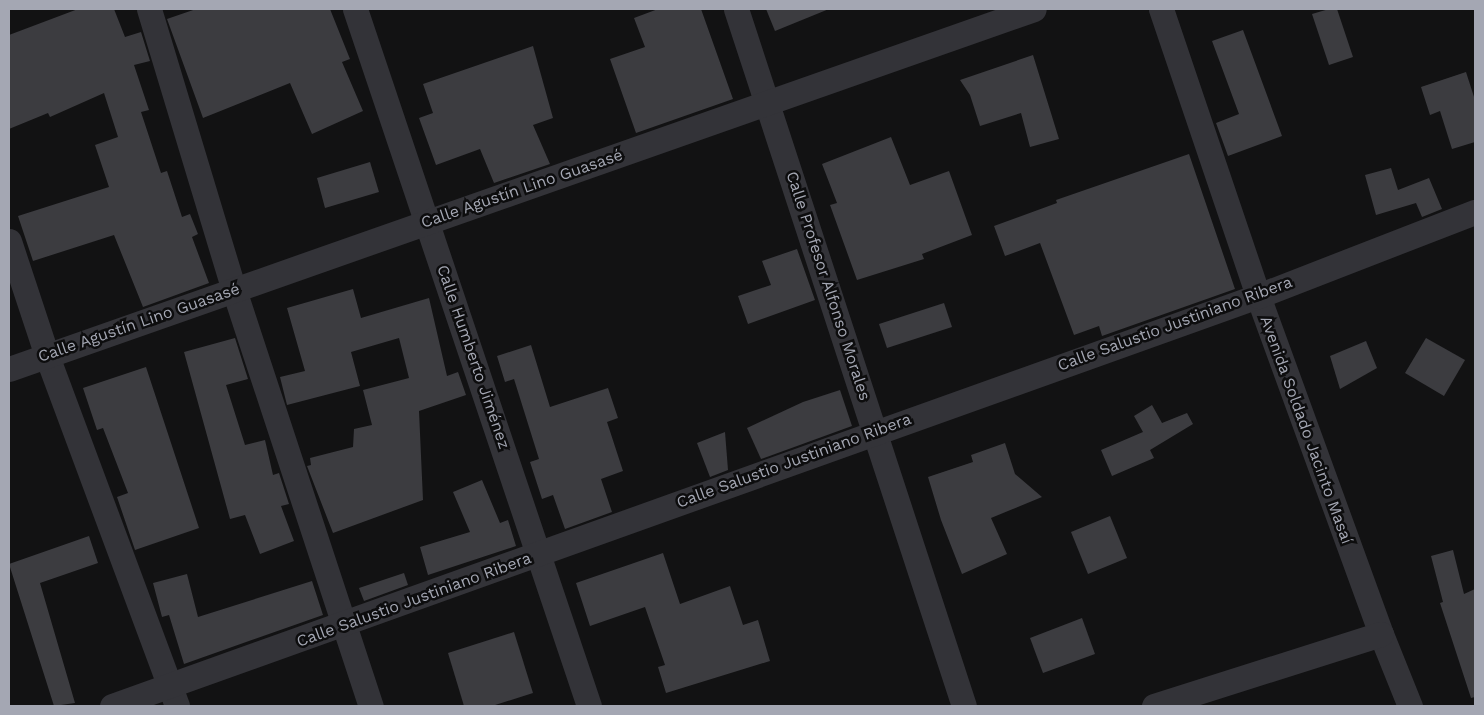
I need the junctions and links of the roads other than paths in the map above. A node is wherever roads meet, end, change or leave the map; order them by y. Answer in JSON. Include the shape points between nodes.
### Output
{"nodes":[{"id":1,"x":149,"y":9,"type":"edge"},
{"id":2,"x":355,"y":9,"type":"edge"},
{"id":3,"x":736,"y":9,"type":"edge"},
{"id":4,"x":1034,"y":9,"type":"edge"},
{"id":5,"x":1161,"y":9,"type":"edge"},
{"id":6,"x":768,"y":104,"type":"junction"},
{"id":7,"x":1475,"y":212,"type":"edge"},
{"id":8,"x":426,"y":221,"type":"junction"},
{"id":9,"x":9,"y":241,"type":"edge"},
{"id":10,"x":234,"y":290,"type":"junction"},
{"id":11,"x":1258,"y":296,"type":"junction"},
{"id":12,"x":47,"y":356,"type":"junction"},
{"id":13,"x":9,"y":368,"type":"edge"},
{"id":14,"x":876,"y":431,"type":"junction"},
{"id":15,"x":541,"y":555,"type":"junction"},
{"id":16,"x":345,"y":625,"type":"junction"},
{"id":17,"x":1381,"y":634,"type":"junction"},
{"id":18,"x":174,"y":697,"type":"edge"},
{"id":19,"x":112,"y":706,"type":"edge"},
{"id":20,"x":371,"y":706,"type":"edge"},
{"id":21,"x":589,"y":706,"type":"edge"},
{"id":22,"x":964,"y":706,"type":"edge"},
{"id":23,"x":1154,"y":706,"type":"edge"},
{"id":24,"x":1410,"y":706,"type":"edge"}],
"edges":[{"from":1,"to":10,"type":"street"},
{"from":2,"to":8,"type":"street","name":"Calle Humberto Jiménez"},
{"from":3,"to":6,"type":"street","name":"Calle Profesor Alfonso Morales"},
{"from":4,"to":6,"type":"street","name":"Calle Agustín Lino Guasasé"},
{"from":5,"to":11,"type":"street","name":"Avenida Soldado Jacinto Masaí"},
{"from":6,"to":8,"type":"street","name":"Calle Agustín Lino Guasasé"},
{"from":6,"to":14,"type":"street","name":"Calle Profesor Alfonso Morales"},
{"from":7,"to":11,"type":"street","name":"Calle Salustio Justiniano Ribera"},
{"from":8,"to":10,"type":"street","name":"Calle Agustín Lino Guasasé"},
{"from":8,"to":15,"type":"street","name":"Calle Humberto Jiménez"},
{"from":9,"to":12,"type":"street"},
{"from":10,"to":12,"type":"street","name":"Calle Agustín Lino Guasasé"},
{"from":10,"to":16,"type":"street"},
{"from":11,"to":14,"type":"street","name":"Calle Salustio Justiniano Ribera"},
{"from":11,"to":17,"type":"street","name":"Avenida Soldado Jacinto Masaí"},
{"from":12,"to":13,"type":"street","name":"Calle Agustín Lino Guasasé"},
{"from":12,"to":18,"type":"street"},
{"from":14,"to":15,"type":"street","name":"Calle Salustio Justiniano Ribera"},
{"from":14,"to":22,"type":"street","name":"Calle Profesor Alfonso Morales"},
{"from":15,"to":16,"type":"street","name":"Calle Salustio Justiniano Ribera"},
{"from":15,"to":21,"type":"street","name":"Calle Humberto Jiménez"},
{"from":16,"to":18,"type":"street","name":"Calle Salustio Justiniano Ribera"},
{"from":16,"to":20,"type":"street"},
{"from":17,"to":23,"type":"street"},
{"from":17,"to":24,"type":"street","name":"Avenida Soldado Jacinto Masaí"},
{"from":18,"to":19,"type":"street","name":"Calle Salustio Justiniano Ribera"}]}
